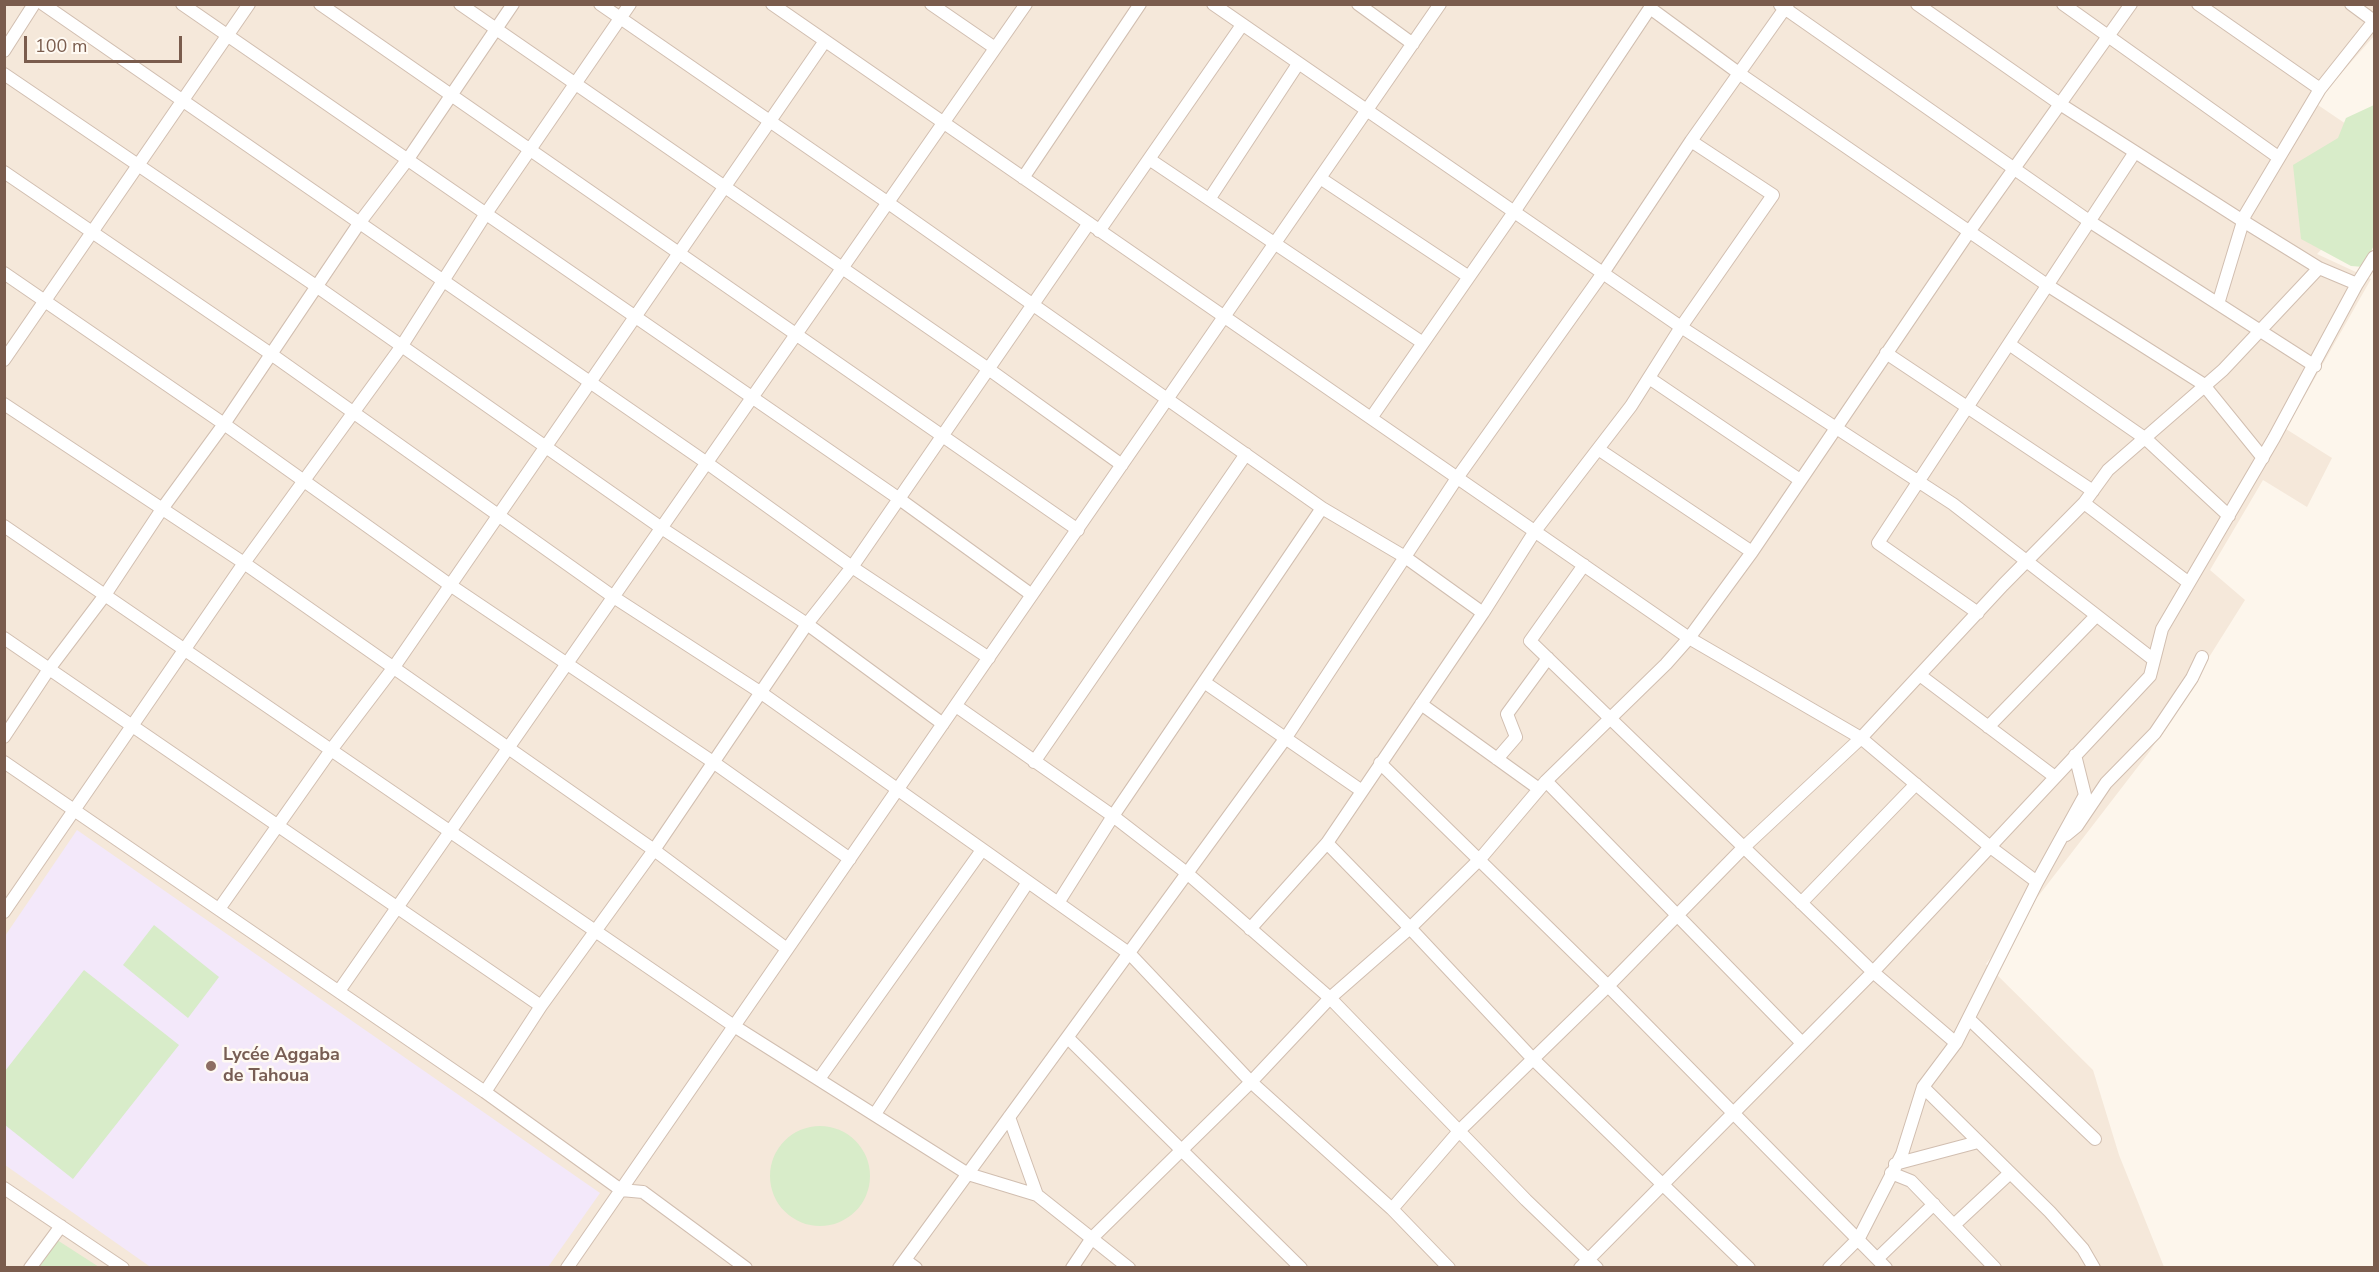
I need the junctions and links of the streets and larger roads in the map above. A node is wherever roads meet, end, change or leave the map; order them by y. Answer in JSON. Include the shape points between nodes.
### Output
{"nodes":[{"id":1,"x":34,"y":4,"type":"edge"},
{"id":2,"x":43,"y":4,"type":"edge"},
{"id":3,"x":182,"y":4,"type":"edge"},
{"id":4,"x":249,"y":4,"type":"edge"},
{"id":5,"x":320,"y":4,"type":"edge"},
{"id":6,"x":460,"y":4,"type":"edge"},
{"id":7,"x":513,"y":4,"type":"edge"},
{"id":8,"x":600,"y":4,"type":"edge"},
{"id":9,"x":630,"y":4,"type":"edge"},
{"id":10,"x":772,"y":4,"type":"edge"},
{"id":11,"x":931,"y":4,"type":"edge"},
{"id":12,"x":1026,"y":4,"type":"edge"},
{"id":13,"x":1140,"y":4,"type":"edge"},
{"id":14,"x":1213,"y":4,"type":"edge"},
{"id":15,"x":1358,"y":4,"type":"edge"},
{"id":16,"x":1440,"y":4,"type":"edge"},
{"id":17,"x":1917,"y":4,"type":"edge"},
{"id":18,"x":2063,"y":4,"type":"edge"},
{"id":19,"x":2131,"y":4,"type":"edge"},
{"id":20,"x":2198,"y":4,"type":"edge"},
{"id":21,"x":2351,"y":4,"type":"edge"},
{"id":22,"x":1784,"y":6,"type":"edge"},
{"id":23,"x":620,"y":19,"type":"junction"},
{"id":24,"x":2374,"y":21,"type":"edge"},
{"id":25,"x":1242,"y":26,"type":"junction"},
{"id":26,"x":496,"y":29,"type":"junction"},
{"id":27,"x":228,"y":36,"type":"junction"},
{"id":28,"x":2109,"y":36,"type":"junction"},
{"id":29,"x":825,"y":41,"type":"junction"},
{"id":30,"x":1413,"y":44,"type":"junction"},
{"id":31,"x":995,"y":48,"type":"junction"},
{"id":32,"x":4,"y":51,"type":"edge"},
{"id":33,"x":1298,"y":64,"type":"junction"},
{"id":34,"x":4,"y":74,"type":"edge"},
{"id":35,"x":1740,"y":74,"type":"junction"},
{"id":36,"x":575,"y":84,"type":"junction"},
{"id":37,"x":2320,"y":89,"type":"junction"},
{"id":38,"x":451,"y":95,"type":"junction"},
{"id":39,"x":183,"y":101,"type":"junction"},
{"id":40,"x":2060,"y":104,"type":"junction"},
{"id":41,"x":1366,"y":111,"type":"junction"},
{"id":42,"x":769,"y":122,"type":"junction"},
{"id":43,"x":942,"y":122,"type":"junction"},
{"id":44,"x":1691,"y":141,"type":"junction"},
{"id":45,"x":530,"y":150,"type":"junction"},
{"id":46,"x":2134,"y":152,"type":"junction"},
{"id":47,"x":2278,"y":157,"type":"junction"},
{"id":48,"x":408,"y":159,"type":"junction"},
{"id":49,"x":1149,"y":159,"type":"junction"},
{"id":50,"x":140,"y":164,"type":"junction"},
{"id":51,"x":2014,"y":169,"type":"junction"},
{"id":52,"x":4,"y":172,"type":"edge"},
{"id":53,"x":1023,"y":178,"type":"junction"},
{"id":54,"x":1320,"y":178,"type":"junction"},
{"id":55,"x":724,"y":186,"type":"junction"},
{"id":56,"x":1210,"y":198,"type":"junction"},
{"id":57,"x":886,"y":202,"type":"junction"},
{"id":58,"x":1514,"y":212,"type":"junction"},
{"id":59,"x":485,"y":215,"type":"junction"},
{"id":60,"x":2089,"y":221,"type":"junction"},
{"id":61,"x":2243,"y":221,"type":"junction"},
{"id":62,"x":360,"y":222,"type":"junction"},
{"id":63,"x":1094,"y":227,"type":"junction"},
{"id":64,"x":93,"y":231,"type":"junction"},
{"id":65,"x":1969,"y":232,"type":"junction"},
{"id":66,"x":1275,"y":243,"type":"junction"},
{"id":67,"x":680,"y":255,"type":"junction"},
{"id":68,"x":2374,"y":257,"type":"edge"},
{"id":69,"x":841,"y":267,"type":"junction"},
{"id":70,"x":2319,"y":268,"type":"junction"},
{"id":71,"x":4,"y":273,"type":"edge"},
{"id":72,"x":1603,"y":273,"type":"junction"},
{"id":73,"x":1469,"y":277,"type":"junction"},
{"id":74,"x":444,"y":281,"type":"junction"},
{"id":75,"x":2357,"y":284,"type":"junction"},
{"id":76,"x":2047,"y":285,"type":"junction"},
{"id":77,"x":316,"y":286,"type":"junction"},
{"id":78,"x":46,"y":300,"type":"junction"},
{"id":79,"x":2218,"y":304,"type":"junction"},
{"id":80,"x":1032,"y":305,"type":"junction"},
{"id":81,"x":1224,"y":317,"type":"junction"},
{"id":82,"x":636,"y":319,"type":"junction"},
{"id":83,"x":1681,"y":327,"type":"junction"},
{"id":84,"x":2258,"y":330,"type":"junction"},
{"id":85,"x":796,"y":333,"type":"junction"},
{"id":86,"x":1423,"y":343,"type":"junction"},
{"id":87,"x":2009,"y":344,"type":"junction"},
{"id":88,"x":401,"y":347,"type":"junction"},
{"id":89,"x":1886,"y":353,"type":"junction"},
{"id":90,"x":271,"y":354,"type":"junction"},
{"id":91,"x":4,"y":360,"type":"edge"},
{"id":92,"x":2314,"y":366,"type":"junction"},
{"id":93,"x":987,"y":368,"type":"junction"},
{"id":94,"x":1649,"y":378,"type":"junction"},
{"id":95,"x":591,"y":384,"type":"junction"},
{"id":96,"x":2203,"y":384,"type":"junction"},
{"id":97,"x":752,"y":396,"type":"junction"},
{"id":98,"x":1167,"y":400,"type":"junction"},
{"id":99,"x":4,"y":404,"type":"edge"},
{"id":100,"x":1966,"y":409,"type":"junction"},
{"id":101,"x":354,"y":412,"type":"junction"},
{"id":102,"x":1371,"y":418,"type":"junction"},
{"id":103,"x":224,"y":424,"type":"junction"},
{"id":104,"x":1835,"y":429,"type":"junction"},
{"id":105,"x":941,"y":435,"type":"junction"},
{"id":106,"x":2146,"y":439,"type":"junction"},
{"id":107,"x":546,"y":448,"type":"junction"},
{"id":108,"x":1598,"y":449,"type":"junction"},
{"id":109,"x":1246,"y":454,"type":"junction"},
{"id":110,"x":2263,"y":458,"type":"junction"},
{"id":111,"x":707,"y":463,"type":"junction"},
{"id":112,"x":1122,"y":465,"type":"junction"},
{"id":113,"x":1457,"y":478,"type":"junction"},
{"id":114,"x":1800,"y":480,"type":"junction"},
{"id":115,"x":305,"y":481,"type":"junction"},
{"id":116,"x":1918,"y":481,"type":"junction"},
{"id":117,"x":2093,"y":491,"type":"junction"},
{"id":118,"x":898,"y":498,"type":"junction"},
{"id":119,"x":2084,"y":503,"type":"junction"},
{"id":120,"x":1322,"y":508,"type":"junction"},
{"id":121,"x":162,"y":509,"type":"junction"},
{"id":122,"x":499,"y":515,"type":"junction"},
{"id":123,"x":2229,"y":516,"type":"junction"},
{"id":124,"x":4,"y":526,"type":"edge"},
{"id":125,"x":663,"y":529,"type":"junction"},
{"id":126,"x":1077,"y":530,"type":"junction"},
{"id":127,"x":1535,"y":531,"type":"junction"},
{"id":128,"x":1752,"y":552,"type":"junction"},
{"id":129,"x":1405,"y":557,"type":"junction"},
{"id":130,"x":244,"y":562,"type":"junction"},
{"id":131,"x":2025,"y":562,"type":"junction"},
{"id":132,"x":1584,"y":565,"type":"junction"},
{"id":133,"x":852,"y":567,"type":"junction"},
{"id":134,"x":2189,"y":583,"type":"junction"},
{"id":135,"x":450,"y":585,"type":"junction"},
{"id":136,"x":105,"y":595,"type":"junction"},
{"id":137,"x":1032,"y":595,"type":"junction"},
{"id":138,"x":615,"y":598,"type":"junction"},
{"id":139,"x":1483,"y":613,"type":"junction"},
{"id":140,"x":1978,"y":613,"type":"junction"},
{"id":141,"x":2096,"y":616,"type":"junction"},
{"id":142,"x":807,"y":624,"type":"junction"},
{"id":143,"x":4,"y":638,"type":"edge"},
{"id":144,"x":1689,"y":638,"type":"junction"},
{"id":145,"x":184,"y":649,"type":"junction"},
{"id":146,"x":2202,"y":657,"type":"dead end"},
{"id":147,"x":989,"y":658,"type":"junction"},
{"id":148,"x":1548,"y":658,"type":"junction"},
{"id":149,"x":2154,"y":660,"type":"junction"},
{"id":150,"x":566,"y":664,"type":"junction"},
{"id":151,"x":394,"y":667,"type":"junction"},
{"id":152,"x":49,"y":669,"type":"junction"},
{"id":153,"x":1921,"y":676,"type":"junction"},
{"id":154,"x":1204,"y":682,"type":"junction"},
{"id":155,"x":760,"y":692,"type":"junction"},
{"id":156,"x":1421,"y":704,"type":"junction"},
{"id":157,"x":956,"y":706,"type":"junction"},
{"id":158,"x":1612,"y":718,"type":"junction"},
{"id":159,"x":943,"y":724,"type":"junction"},
{"id":160,"x":132,"y":726,"type":"junction"},
{"id":161,"x":1988,"y":727,"type":"junction"},
{"id":162,"x":4,"y":736,"type":"edge"},
{"id":163,"x":1861,"y":738,"type":"junction"},
{"id":164,"x":1285,"y":739,"type":"junction"},
{"id":165,"x":508,"y":747,"type":"junction"},
{"id":166,"x":331,"y":750,"type":"junction"},
{"id":167,"x":2075,"y":755,"type":"junction"},
{"id":168,"x":1497,"y":759,"type":"junction"},
{"id":169,"x":4,"y":762,"type":"edge"},
{"id":170,"x":713,"y":762,"type":"junction"},
{"id":171,"x":1034,"y":762,"type":"junction"},
{"id":172,"x":1380,"y":763,"type":"junction"},
{"id":173,"x":2055,"y":777,"type":"junction"},
{"id":174,"x":1916,"y":784,"type":"junction"},
{"id":175,"x":1543,"y":785,"type":"junction"},
{"id":176,"x":898,"y":789,"type":"junction"},
{"id":177,"x":1362,"y":791,"type":"junction"},
{"id":178,"x":74,"y":809,"type":"junction"},
{"id":179,"x":1113,"y":816,"type":"junction"},
{"id":180,"x":278,"y":825,"type":"junction"},
{"id":181,"x":451,"y":831,"type":"junction"},
{"id":182,"x":2059,"y":841,"type":"junction"},
{"id":183,"x":1327,"y":843,"type":"junction"},
{"id":184,"x":1989,"y":846,"type":"junction"},
{"id":185,"x":1743,"y":848,"type":"junction"},
{"id":186,"x":654,"y":850,"type":"junction"},
{"id":187,"x":982,"y":850,"type":"junction"},
{"id":188,"x":850,"y":859,"type":"junction"},
{"id":189,"x":1480,"y":859,"type":"junction"},
{"id":190,"x":1188,"y":874,"type":"junction"},
{"id":191,"x":1028,"y":882,"type":"junction"},
{"id":192,"x":2037,"y":882,"type":"junction"},
{"id":193,"x":10,"y":893,"type":"edge"},
{"id":194,"x":1058,"y":903,"type":"junction"},
{"id":195,"x":1801,"y":903,"type":"junction"},
{"id":196,"x":398,"y":908,"type":"junction"},
{"id":197,"x":219,"y":909,"type":"junction"},
{"id":198,"x":4,"y":912,"type":"edge"},
{"id":199,"x":1678,"y":916,"type":"junction"},
{"id":200,"x":1410,"y":928,"type":"junction"},
{"id":201,"x":1250,"y":929,"type":"junction"},
{"id":202,"x":596,"y":931,"type":"junction"},
{"id":203,"x":787,"y":949,"type":"junction"},
{"id":204,"x":1130,"y":954,"type":"junction"},
{"id":205,"x":1873,"y":972,"type":"junction"},
{"id":206,"x":1608,"y":986,"type":"junction"},
{"id":207,"x":339,"y":992,"type":"junction"},
{"id":208,"x":1330,"y":998,"type":"junction"},
{"id":209,"x":541,"y":1006,"type":"junction"},
{"id":210,"x":1968,"y":1019,"type":"junction"},
{"id":211,"x":734,"y":1026,"type":"junction"},
{"id":212,"x":1068,"y":1038,"type":"junction"},
{"id":213,"x":1802,"y":1043,"type":"junction"},
{"id":214,"x":1956,"y":1043,"type":"junction"},
{"id":215,"x":1533,"y":1059,"type":"junction"},
{"id":216,"x":819,"y":1079,"type":"junction"},
{"id":217,"x":1251,"y":1082,"type":"junction"},
{"id":218,"x":1923,"y":1087,"type":"junction"},
{"id":219,"x":485,"y":1092,"type":"junction"},
{"id":220,"x":1734,"y":1112,"type":"junction"},
{"id":221,"x":875,"y":1114,"type":"junction"},
{"id":222,"x":1009,"y":1118,"type":"junction"},
{"id":223,"x":1460,"y":1130,"type":"junction"},
{"id":224,"x":2095,"y":1139,"type":"dead end"},
{"id":225,"x":1978,"y":1142,"type":"junction"},
{"id":226,"x":1182,"y":1150,"type":"junction"},
{"id":227,"x":1893,"y":1168,"type":"junction"},
{"id":228,"x":2010,"y":1173,"type":"junction"},
{"id":229,"x":968,"y":1174,"type":"junction"},
{"id":230,"x":1663,"y":1184,"type":"junction"},
{"id":231,"x":4,"y":1188,"type":"edge"},
{"id":232,"x":621,"y":1190,"type":"junction"},
{"id":233,"x":1037,"y":1195,"type":"junction"},
{"id":234,"x":1934,"y":1204,"type":"junction"},
{"id":235,"x":1392,"y":1209,"type":"junction"},
{"id":236,"x":1954,"y":1225,"type":"junction"},
{"id":237,"x":61,"y":1226,"type":"junction"},
{"id":238,"x":1092,"y":1238,"type":"junction"},
{"id":239,"x":1859,"y":1238,"type":"junction"},
{"id":240,"x":1882,"y":1263,"type":"edge"},
{"id":241,"x":902,"y":1264,"type":"edge"},
{"id":242,"x":1589,"y":1265,"type":"edge"},
{"id":243,"x":30,"y":1268,"type":"edge"},
{"id":244,"x":123,"y":1268,"type":"edge"},
{"id":245,"x":567,"y":1268,"type":"edge"},
{"id":246,"x":746,"y":1268,"type":"edge"},
{"id":247,"x":916,"y":1268,"type":"edge"},
{"id":248,"x":1072,"y":1268,"type":"edge"},
{"id":249,"x":1129,"y":1268,"type":"edge"},
{"id":250,"x":1301,"y":1268,"type":"edge"},
{"id":251,"x":1449,"y":1268,"type":"edge"},
{"id":252,"x":1749,"y":1268,"type":"edge"},
{"id":253,"x":1829,"y":1268,"type":"edge"},
{"id":254,"x":1995,"y":1268,"type":"edge"},
{"id":255,"x":2094,"y":1268,"type":"edge"}],
"edges":[{"from":1,"to":32,"type":"street"},
{"from":2,"to":39,"type":"street"},
{"from":3,"to":27,"type":"street"},
{"from":4,"to":27,"type":"street"},
{"from":5,"to":38,"type":"street"},
{"from":6,"to":26,"type":"street"},
{"from":7,"to":26,"type":"street"},
{"from":8,"to":23,"type":"street"},
{"from":9,"to":23,"type":"street"},
{"from":10,"to":29,"type":"street"},
{"from":11,"to":31,"type":"street"},
{"from":12,"to":31,"type":"street"},
{"from":13,"to":53,"type":"street"},
{"from":14,"to":25,"type":"street"},
{"from":15,"to":30,"type":"street"},
{"from":16,"to":30,"type":"street"},
{"from":17,"to":40,"type":"street"},
{"from":18,"to":28,"type":"street"},
{"from":19,"to":28,"type":"street"},
{"from":20,"to":37,"type":"street"},
{"from":21,"to":24,"type":"street"},
{"from":22,"to":35,"type":"street"},
{"from":22,"to":51,"type":"street"},
{"from":23,"to":36,"type":"street"},
{"from":23,"to":42,"type":"street"},
{"from":24,"to":37,"type":"street"},
{"from":25,"to":33,"type":"street"},
{"from":25,"to":49,"type":"street"},
{"from":26,"to":36,"type":"street"},
{"from":26,"to":38,"type":"street"},
{"from":27,"to":39,"type":"street"},
{"from":27,"to":48,"type":"street"},
{"from":28,"to":40,"type":"street"},
{"from":28,"to":47,"type":"street"},
{"from":29,"to":42,"type":"street"},
{"from":29,"to":43,"type":"street"},
{"from":30,"to":41,"type":"street"},
{"from":31,"to":43,"type":"street"},
{"from":33,"to":41,"type":"street"},
{"from":33,"to":56,"type":"street"},
{"from":34,"to":50,"type":"street"},
{"from":35,"to":44,"type":"street"},
{"from":35,"to":58,"type":"street","via":[[1650,8]]},
{"from":35,"to":65,"type":"street"},
{"from":36,"to":45,"type":"street"},
{"from":36,"to":55,"type":"street"},
{"from":37,"to":47,"type":"street"},
{"from":38,"to":45,"type":"street"},
{"from":38,"to":48,"type":"street"},
{"from":39,"to":50,"type":"street"},
{"from":39,"to":62,"type":"street"},
{"from":40,"to":46,"type":"street"},
{"from":40,"to":51,"type":"street"},
{"from":41,"to":54,"type":"street"},
{"from":41,"to":58,"type":"street"},
{"from":42,"to":55,"type":"street"},
{"from":42,"to":57,"type":"street"},
{"from":43,"to":53,"type":"street"},
{"from":43,"to":57,"type":"street"},
{"from":44,"to":72,"type":"street"},
{"from":44,"to":83,"type":"street","via":[[1773,195]]},
{"from":45,"to":59,"type":"street"},
{"from":45,"to":67,"type":"street"},
{"from":46,"to":60,"type":"street"},
{"from":46,"to":61,"type":"street"},
{"from":47,"to":61,"type":"street"},
{"from":48,"to":59,"type":"street"},
{"from":48,"to":62,"type":"street"},
{"from":49,"to":56,"type":"street"},
{"from":49,"to":63,"type":"street"},
{"from":50,"to":64,"type":"street"},
{"from":50,"to":77,"type":"street"},
{"from":51,"to":60,"type":"street"},
{"from":51,"to":65,"type":"street"},
{"from":52,"to":64,"type":"street"},
{"from":53,"to":63,"type":"street"},
{"from":54,"to":66,"type":"street"},
{"from":54,"to":73,"type":"street"},
{"from":55,"to":67,"type":"street"},
{"from":55,"to":69,"type":"street"},
{"from":56,"to":66,"type":"street"},
{"from":57,"to":69,"type":"street"},
{"from":57,"to":80,"type":"street"},
{"from":58,"to":72,"type":"street"},
{"from":58,"to":73,"type":"street"},
{"from":59,"to":74,"type":"street"},
{"from":59,"to":82,"type":"street"},
{"from":60,"to":76,"type":"street"},
{"from":60,"to":79,"type":"street"},
{"from":61,"to":70,"type":"street"},
{"from":61,"to":79,"type":"street"},
{"from":62,"to":74,"type":"street"},
{"from":62,"to":77,"type":"street"},
{"from":63,"to":80,"type":"street"},
{"from":63,"to":81,"type":"street"},
{"from":64,"to":78,"type":"street"},
{"from":64,"to":90,"type":"street"},
{"from":65,"to":76,"type":"street"},
{"from":65,"to":89,"type":"street"},
{"from":66,"to":81,"type":"street"},
{"from":66,"to":86,"type":"street"},
{"from":67,"to":82,"type":"street"},
{"from":67,"to":85,"type":"street"},
{"from":68,"to":75,"type":"street"},
{"from":69,"to":85,"type":"street"},
{"from":69,"to":93,"type":"street"},
{"from":70,"to":75,"type":"street"},
{"from":70,"to":84,"type":"street"},
{"from":71,"to":78,"type":"street"},
{"from":72,"to":83,"type":"street"},
{"from":72,"to":113,"type":"street"},
{"from":73,"to":86,"type":"street"},
{"from":74,"to":88,"type":"street"},
{"from":74,"to":95,"type":"street"},
{"from":75,"to":92,"type":"street"},
{"from":76,"to":87,"type":"street"},
{"from":76,"to":96,"type":"street"},
{"from":77,"to":88,"type":"street"},
{"from":77,"to":90,"type":"street"},
{"from":78,"to":91,"type":"street"},
{"from":78,"to":103,"type":"street"},
{"from":79,"to":84,"type":"street"},
{"from":80,"to":93,"type":"street"},
{"from":80,"to":98,"type":"street"},
{"from":81,"to":98,"type":"street"},
{"from":81,"to":102,"type":"street"},
{"from":82,"to":95,"type":"street"},
{"from":82,"to":97,"type":"street"},
{"from":83,"to":94,"type":"street"},
{"from":83,"to":104,"type":"street"},
{"from":84,"to":92,"type":"street"},
{"from":84,"to":96,"type":"street","via":[[2223,370]]},
{"from":85,"to":97,"type":"street"},
{"from":85,"to":105,"type":"street"},
{"from":86,"to":102,"type":"street"},
{"from":87,"to":100,"type":"street"},
{"from":87,"to":106,"type":"street"},
{"from":88,"to":101,"type":"street"},
{"from":88,"to":107,"type":"street"},
{"from":89,"to":100,"type":"street"},
{"from":89,"to":104,"type":"street"},
{"from":90,"to":101,"type":"street"},
{"from":90,"to":103,"type":"street"},
{"from":92,"to":110,"type":"street"},
{"from":93,"to":105,"type":"street"},
{"from":93,"to":112,"type":"street"},
{"from":94,"to":108,"type":"street"},
{"from":94,"to":114,"type":"street"},
{"from":95,"to":107,"type":"street"},
{"from":95,"to":111,"type":"street"},
{"from":96,"to":106,"type":"street"},
{"from":96,"to":110,"type":"street"},
{"from":97,"to":111,"type":"street"},
{"from":97,"to":118,"type":"street"},
{"from":98,"to":109,"type":"street"},
{"from":98,"to":112,"type":"street"},
{"from":99,"to":121,"type":"street"},
{"from":100,"to":116,"type":"street"},
{"from":100,"to":117,"type":"street"},
{"from":101,"to":115,"type":"street"},
{"from":101,"to":122,"type":"street"},
{"from":102,"to":113,"type":"street"},
{"from":103,"to":115,"type":"street"},
{"from":103,"to":121,"type":"street"},
{"from":104,"to":114,"type":"street"},
{"from":104,"to":116,"type":"street"},
{"from":105,"to":118,"type":"street"},
{"from":105,"to":126,"type":"street"},
{"from":106,"to":117,"type":"street","via":[[2108,470]]},
{"from":106,"to":123,"type":"street"},
{"from":107,"to":122,"type":"street"},
{"from":107,"to":125,"type":"street"},
{"from":108,"to":127,"type":"street"},
{"from":108,"to":128,"type":"street"},
{"from":109,"to":120,"type":"street"},
{"from":109,"to":171,"type":"street"},
{"from":110,"to":123,"type":"street"},
{"from":111,"to":125,"type":"street"},
{"from":111,"to":133,"type":"street"},
{"from":112,"to":126,"type":"street"},
{"from":113,"to":127,"type":"street"},
{"from":113,"to":129,"type":"street"},
{"from":114,"to":128,"type":"street"},
{"from":115,"to":130,"type":"street"},
{"from":115,"to":135,"type":"street"},
{"from":116,"to":131,"type":"street","via":[[2001,540]]},
{"from":116,"to":140,"type":"street","via":[[1878,543]]},
{"from":117,"to":119,"type":"street"},
{"from":118,"to":133,"type":"street"},
{"from":118,"to":137,"type":"street"},
{"from":119,"to":131,"type":"street"},
{"from":119,"to":134,"type":"street"},
{"from":120,"to":129,"type":"street"},
{"from":120,"to":154,"type":"street"},
{"from":121,"to":130,"type":"street"},
{"from":121,"to":136,"type":"street"},
{"from":122,"to":135,"type":"street"},
{"from":122,"to":138,"type":"street"},
{"from":123,"to":134,"type":"street"},
{"from":124,"to":136,"type":"street"},
{"from":125,"to":138,"type":"street"},
{"from":125,"to":142,"type":"street"},
{"from":126,"to":137,"type":"street"},
{"from":127,"to":132,"type":"street"},
{"from":127,"to":139,"type":"street"},
{"from":128,"to":144,"type":"street"},
{"from":129,"to":139,"type":"street"},
{"from":129,"to":164,"type":"street"},
{"from":130,"to":145,"type":"street"},
{"from":130,"to":151,"type":"street"},
{"from":131,"to":140,"type":"street"},
{"from":131,"to":141,"type":"street"},
{"from":132,"to":144,"type":"street"},
{"from":132,"to":148,"type":"street","via":[[1530,641]]},
{"from":133,"to":142,"type":"street"},
{"from":133,"to":147,"type":"street"},
{"from":134,"to":149,"type":"street","via":[[2162,629]]},
{"from":135,"to":150,"type":"street"},
{"from":135,"to":151,"type":"street"},
{"from":136,"to":145,"type":"street"},
{"from":136,"to":152,"type":"street"},
{"from":137,"to":147,"type":"street"},
{"from":138,"to":150,"type":"street"},
{"from":138,"to":155,"type":"street"},
{"from":139,"to":156,"type":"street"},
{"from":140,"to":153,"type":"street"},
{"from":141,"to":149,"type":"street"},
{"from":141,"to":161,"type":"street"},
{"from":142,"to":155,"type":"street"},
{"from":142,"to":159,"type":"street"},
{"from":143,"to":152,"type":"street"},
{"from":144,"to":158,"type":"street"},
{"from":144,"to":163,"type":"street"},
{"from":145,"to":160,"type":"street"},
{"from":145,"to":166,"type":"street"},
{"from":146,"to":182,"type":"street","via":[[2155,733],[2106,783],[2077,826]]},
{"from":147,"to":157,"type":"street"},
{"from":148,"to":158,"type":"street"},
{"from":148,"to":168,"type":"street","via":[[1507,714],[1516,737]]},
{"from":149,"to":167,"type":"street","via":[[2150,676]]},
{"from":150,"to":165,"type":"street"},
{"from":150,"to":170,"type":"street"},
{"from":151,"to":165,"type":"street"},
{"from":151,"to":166,"type":"street"},
{"from":152,"to":160,"type":"street"},
{"from":152,"to":162,"type":"street"},
{"from":153,"to":161,"type":"street"},
{"from":153,"to":163,"type":"street"},
{"from":154,"to":164,"type":"street"},
{"from":154,"to":179,"type":"street"},
{"from":155,"to":170,"type":"street"},
{"from":155,"to":176,"type":"street"},
{"from":156,"to":168,"type":"street"},
{"from":156,"to":172,"type":"street"},
{"from":157,"to":159,"type":"street"},
{"from":157,"to":171,"type":"street"},
{"from":158,"to":175,"type":"street"},
{"from":158,"to":185,"type":"street"},
{"from":159,"to":176,"type":"street"},
{"from":160,"to":178,"type":"street"},
{"from":160,"to":180,"type":"street"},
{"from":161,"to":173,"type":"street"},
{"from":163,"to":174,"type":"street"},
{"from":163,"to":185,"type":"street"},
{"from":164,"to":177,"type":"street"},
{"from":164,"to":190,"type":"street"},
{"from":165,"to":181,"type":"street"},
{"from":165,"to":186,"type":"street"},
{"from":166,"to":180,"type":"street"},
{"from":166,"to":181,"type":"street"},
{"from":167,"to":173,"type":"street"},
{"from":167,"to":182,"type":"street","via":[[2085,795]]},
{"from":168,"to":175,"type":"street"},
{"from":169,"to":178,"type":"street"},
{"from":170,"to":186,"type":"street"},
{"from":170,"to":188,"type":"street"},
{"from":171,"to":179,"type":"street"},
{"from":172,"to":177,"type":"street"},
{"from":172,"to":189,"type":"street"},
{"from":173,"to":184,"type":"street"},
{"from":174,"to":184,"type":"street"},
{"from":174,"to":195,"type":"street"},
{"from":175,"to":189,"type":"street"},
{"from":175,"to":199,"type":"street"},
{"from":176,"to":187,"type":"street"},
{"from":176,"to":188,"type":"street"},
{"from":177,"to":183,"type":"street"},
{"from":178,"to":193,"type":"street"},
{"from":178,"to":197,"type":"street"},
{"from":179,"to":190,"type":"street"},
{"from":179,"to":194,"type":"street"},
{"from":180,"to":196,"type":"street"},
{"from":180,"to":197,"type":"street"},
{"from":181,"to":196,"type":"street"},
{"from":181,"to":202,"type":"street"},
{"from":182,"to":192,"type":"street"},
{"from":183,"to":200,"type":"street"},
{"from":183,"to":201,"type":"street"},
{"from":184,"to":192,"type":"street"},
{"from":184,"to":205,"type":"street"},
{"from":185,"to":195,"type":"street"},
{"from":185,"to":199,"type":"street"},
{"from":186,"to":202,"type":"street"},
{"from":186,"to":203,"type":"street"},
{"from":187,"to":191,"type":"street"},
{"from":187,"to":216,"type":"street"},
{"from":188,"to":203,"type":"street"},
{"from":189,"to":200,"type":"street"},
{"from":189,"to":206,"type":"street"},
{"from":190,"to":201,"type":"street"},
{"from":190,"to":204,"type":"street"},
{"from":191,"to":194,"type":"street"},
{"from":191,"to":221,"type":"street"},
{"from":192,"to":210,"type":"street"},
{"from":193,"to":198,"type":"street"},
{"from":194,"to":204,"type":"street"},
{"from":195,"to":205,"type":"street"},
{"from":196,"to":207,"type":"street"},
{"from":196,"to":209,"type":"street"},
{"from":197,"to":207,"type":"street"},
{"from":199,"to":206,"type":"street"},
{"from":199,"to":213,"type":"street"},
{"from":200,"to":208,"type":"street"},
{"from":200,"to":215,"type":"street"},
{"from":201,"to":208,"type":"street"},
{"from":202,"to":209,"type":"street"},
{"from":202,"to":211,"type":"street"},
{"from":203,"to":211,"type":"street"},
{"from":204,"to":212,"type":"street"},
{"from":204,"to":217,"type":"street"},
{"from":205,"to":213,"type":"street"},
{"from":205,"to":214,"type":"street"},
{"from":206,"to":215,"type":"street"},
{"from":206,"to":220,"type":"street"},
{"from":207,"to":219,"type":"street"},
{"from":208,"to":217,"type":"street"},
{"from":208,"to":223,"type":"street"},
{"from":209,"to":219,"type":"street"},
{"from":210,"to":214,"type":"street"},
{"from":210,"to":224,"type":"street"},
{"from":211,"to":216,"type":"street"},
{"from":211,"to":232,"type":"street"},
{"from":212,"to":222,"type":"street"},
{"from":212,"to":226,"type":"street"},
{"from":213,"to":220,"type":"street"},
{"from":214,"to":218,"type":"street"},
{"from":215,"to":223,"type":"street"},
{"from":215,"to":230,"type":"street"},
{"from":216,"to":221,"type":"street"},
{"from":217,"to":226,"type":"street"},
{"from":217,"to":235,"type":"street"},
{"from":218,"to":225,"type":"street"},
{"from":218,"to":227,"type":"street","via":[[1902,1154]]},
{"from":219,"to":232,"type":"street"},
{"from":220,"to":230,"type":"street"},
{"from":220,"to":239,"type":"street"},
{"from":221,"to":229,"type":"street"},
{"from":222,"to":229,"type":"street"},
{"from":222,"to":233,"type":"street"},
{"from":223,"to":235,"type":"street"},
{"from":223,"to":242,"type":"street"},
{"from":225,"to":227,"type":"street"},
{"from":225,"to":228,"type":"street"},
{"from":226,"to":238,"type":"street"},
{"from":226,"to":250,"type":"street"},
{"from":227,"to":234,"type":"street"},
{"from":227,"to":239,"type":"street"},
{"from":228,"to":236,"type":"street"},
{"from":228,"to":255,"type":"street","via":[[2077,1242]]},
{"from":229,"to":233,"type":"street"},
{"from":229,"to":241,"type":"street"},
{"from":230,"to":242,"type":"street"},
{"from":230,"to":252,"type":"street"},
{"from":231,"to":237,"type":"street"},
{"from":232,"to":245,"type":"street"},
{"from":232,"to":246,"type":"street","via":[[643,1192]]},
{"from":233,"to":238,"type":"street"},
{"from":234,"to":236,"type":"street"},
{"from":234,"to":240,"type":"street"},
{"from":235,"to":251,"type":"street"},
{"from":236,"to":254,"type":"street"},
{"from":237,"to":243,"type":"street"},
{"from":237,"to":244,"type":"street"},
{"from":238,"to":248,"type":"street"},
{"from":238,"to":249,"type":"street"},
{"from":239,"to":240,"type":"street"},
{"from":239,"to":253,"type":"street"},
{"from":241,"to":247,"type":"street"}]}
